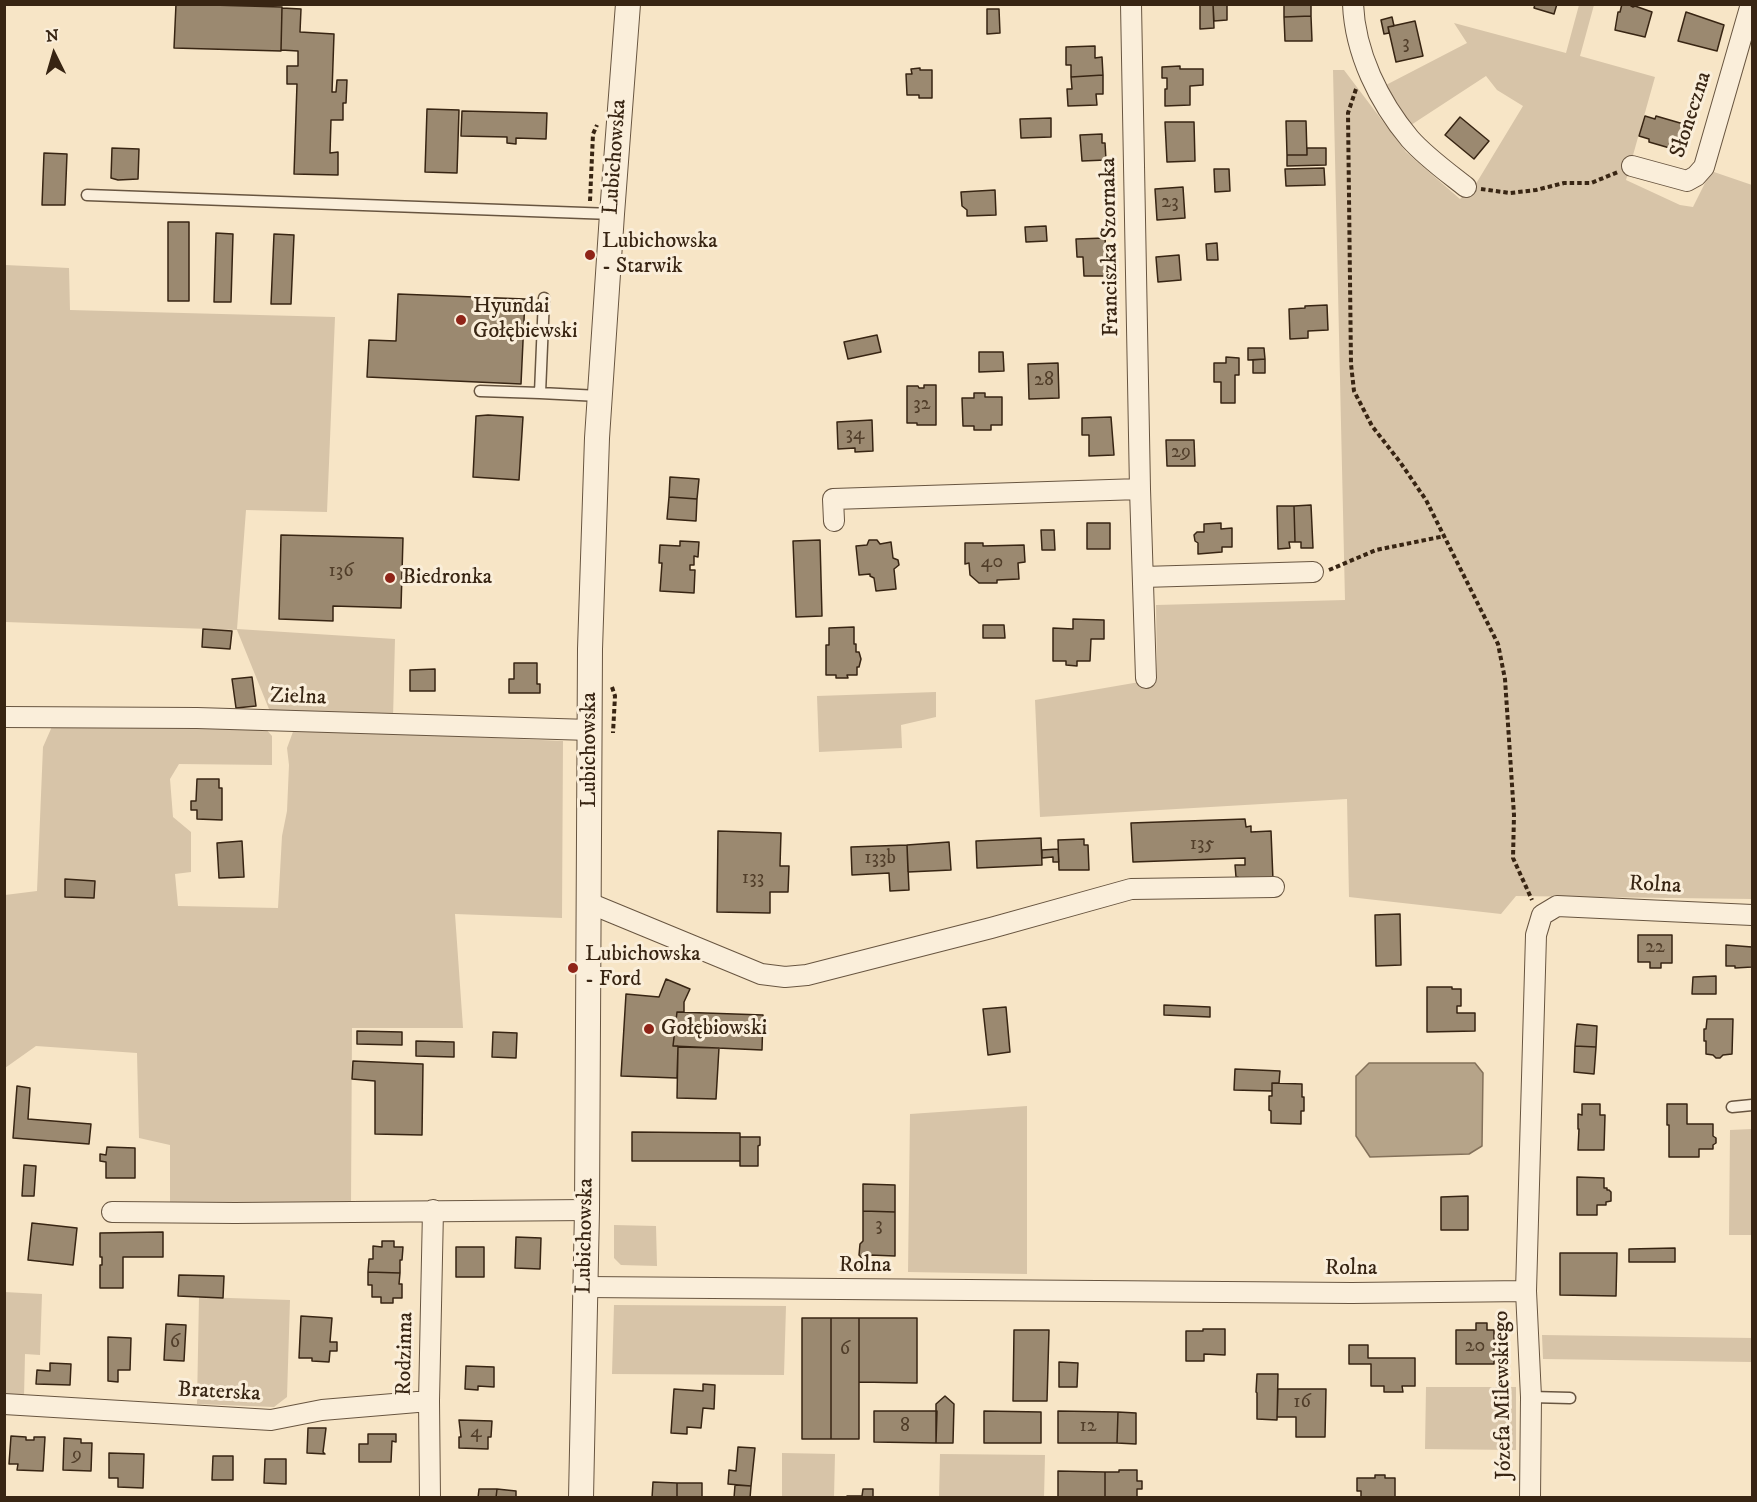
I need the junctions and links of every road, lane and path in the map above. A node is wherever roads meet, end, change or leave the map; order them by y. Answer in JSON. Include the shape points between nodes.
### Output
{"nodes":[{"id":1,"x":628,"y":4,"type":"edge"},
{"id":2,"x":1131,"y":4,"type":"edge"},
{"id":3,"x":1353,"y":4,"type":"edge"},
{"id":4,"x":1750,"y":4,"type":"edge"},
{"id":5,"x":1365,"y":65,"type":"junction"},
{"id":6,"x":1632,"y":166,"type":"joint"},
{"id":7,"x":1466,"y":187,"type":"joint"},
{"id":8,"x":87,"y":195,"type":"dead end"},
{"id":9,"x":612,"y":214,"type":"junction"},
{"id":10,"x":544,"y":298,"type":"dead end"},
{"id":11,"x":480,"y":391,"type":"dead end"},
{"id":12,"x":540,"y":393,"type":"junction"},
{"id":13,"x":599,"y":396,"type":"junction"},
{"id":14,"x":1140,"y":489,"type":"junction"},
{"id":15,"x":834,"y":521,"type":"dead end"},
{"id":16,"x":1444,"y":536,"type":"junction"},
{"id":17,"x":1313,"y":572,"type":"joint"},
{"id":18,"x":1143,"y":577,"type":"junction"},
{"id":19,"x":1146,"y":678,"type":"dead end"},
{"id":20,"x":4,"y":717,"type":"edge"},
{"id":21,"x":590,"y":730,"type":"junction"},
{"id":22,"x":1274,"y":887,"type":"dead end"},
{"id":23,"x":589,"y":903,"type":"junction"},
{"id":24,"x":1542,"y":915,"type":"junction"},
{"id":25,"x":1752,"y":915,"type":"edge"},
{"id":26,"x":1752,"y":1105,"type":"edge"},
{"id":27,"x":1732,"y":1107,"type":"dead end"},
{"id":28,"x":433,"y":1210,"type":"junction"},
{"id":29,"x":588,"y":1210,"type":"junction"},
{"id":30,"x":112,"y":1212,"type":"dead end"},
{"id":31,"x":585,"y":1287,"type":"junction"},
{"id":32,"x":1526,"y":1291,"type":"junction"},
{"id":33,"x":1531,"y":1397,"type":"junction"},
{"id":34,"x":1570,"y":1398,"type":"dead end"},
{"id":35,"x":429,"y":1401,"type":"junction"},
{"id":36,"x":4,"y":1404,"type":"edge"},
{"id":37,"x":430,"y":1497,"type":"edge"},
{"id":38,"x":581,"y":1497,"type":"edge"},
{"id":39,"x":1530,"y":1497,"type":"edge"}],
"edges":[{"from":1,"to":9,"type":"street","name":"Lubichowska"},
{"from":2,"to":14,"type":"street","name":"Franciszka Szornaka"},
{"from":3,"to":5,"type":"street"},
{"from":4,"to":6,"type":"street","name":"Słoneczna","via":[[1704,166],[1687,181]]},
{"from":5,"to":7,"type":"street","via":[[1385,104],[1410,138]]},
{"from":5,"to":16,"type":"path","via":[[1348,113],[1354,392],[1372,426],[1426,500]]},
{"from":6,"to":7,"type":"path","via":[[1591,183],[1564,183],[1536,190],[1510,193]]},
{"from":8,"to":9,"type":"lane"},
{"from":9,"to":13,"type":"street","name":"Lubichowska"},
{"from":10,"to":12,"type":"lane"},
{"from":11,"to":12,"type":"lane"},
{"from":12,"to":13,"type":"lane"},
{"from":13,"to":21,"type":"street","name":"Lubichowska"},
{"from":14,"to":15,"type":"street","via":[[833,499]]},
{"from":14,"to":18,"type":"street","name":"Franciszka Szornaka"},
{"from":16,"to":17,"type":"path","via":[[1376,550],[1333,569]]},
{"from":16,"to":24,"type":"path","via":[[1498,644],[1505,679],[1513,858]]},
{"from":17,"to":18,"type":"street"},
{"from":18,"to":19,"type":"street","name":"Franciszka Szornaka"},
{"from":20,"to":21,"type":"street","name":"Zielna","via":[[197,718]]},
{"from":21,"to":23,"type":"street","name":"Lubichowska"},
{"from":22,"to":23,"type":"street","via":[[1131,889],[807,975],[785,977],[761,974]]},
{"from":23,"to":29,"type":"street","name":"Lubichowska"},
{"from":24,"to":25,"type":"street","name":"Rolna","via":[[1557,906]]},
{"from":24,"to":32,"type":"street","via":[[1536,935]]},
{"from":26,"to":27,"type":"lane"},
{"from":28,"to":29,"type":"street"},
{"from":28,"to":30,"type":"street"},
{"from":28,"to":35,"type":"street","name":"Rodzinna"},
{"from":29,"to":31,"type":"street","name":"Lubichowska"},
{"from":31,"to":32,"type":"street","name":"Rolna"},
{"from":31,"to":38,"type":"street","name":"Lubichowska"},
{"from":32,"to":33,"type":"street","name":"Józefa Milewskiego"},
{"from":33,"to":34,"type":"lane"},
{"from":33,"to":39,"type":"street","name":"Józefa Milewskiego"},
{"from":35,"to":36,"type":"street","name":"Braterska","via":[[322,1410],[271,1420]]},
{"from":35,"to":37,"type":"street","name":"Rodzinna"}]}
